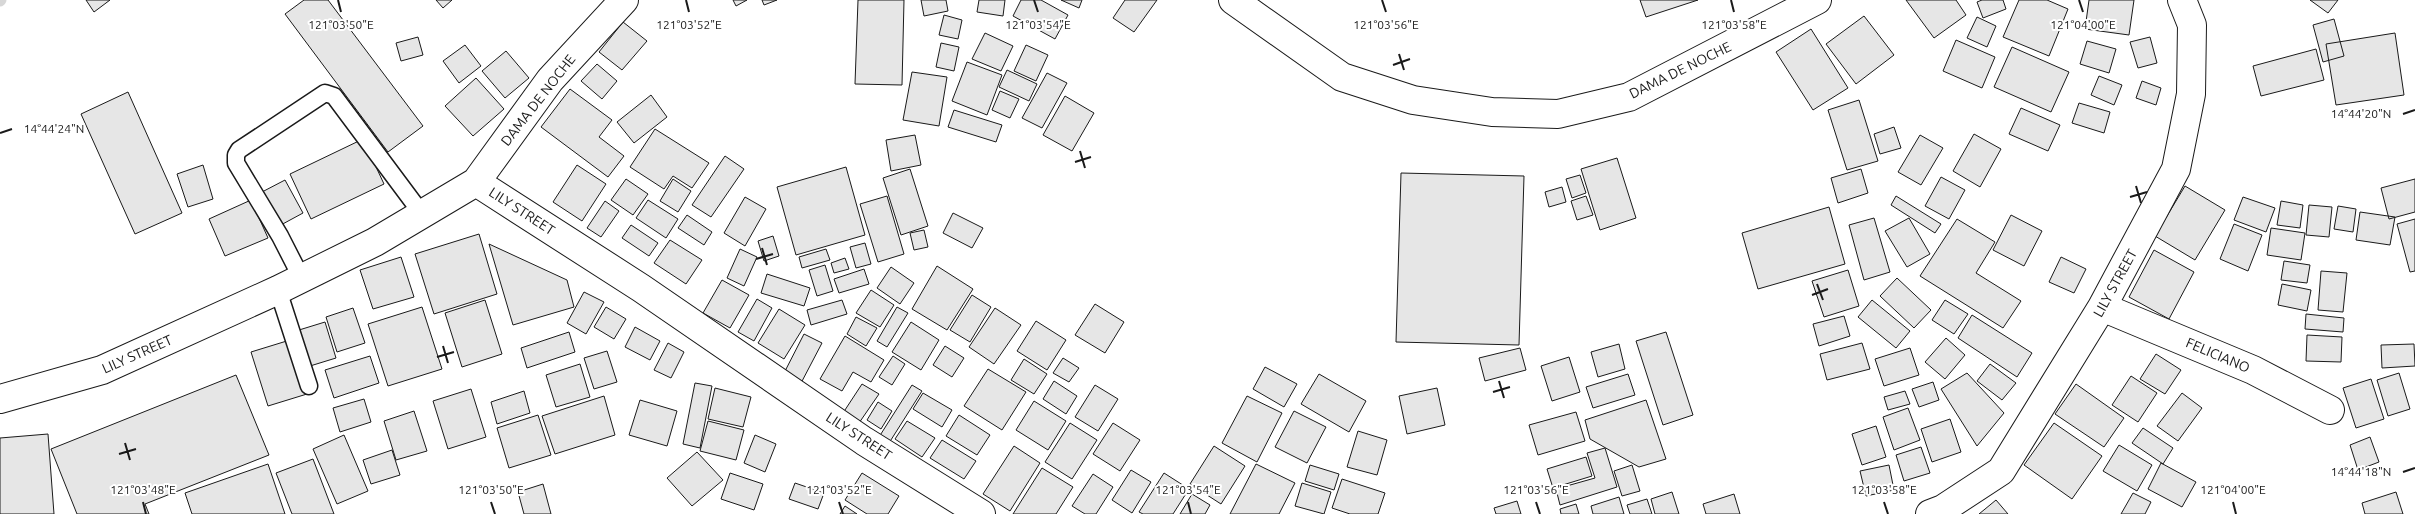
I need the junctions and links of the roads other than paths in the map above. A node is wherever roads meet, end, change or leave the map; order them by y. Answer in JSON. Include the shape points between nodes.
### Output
{"nodes":[{"id":1,"x":624,"y":0,"type":"edge"},
{"id":2,"x":1233,"y":0,"type":"edge"},
{"id":3,"x":1817,"y":0,"type":"edge"},
{"id":4,"x":2182,"y":0,"type":"edge"},
{"id":5,"x":476,"y":182,"type":"junction"},
{"id":6,"x":422,"y":214,"type":"junction"},
{"id":7,"x":290,"y":284,"type":"junction"},
{"id":8,"x":2102,"y":307,"type":"junction"},
{"id":9,"x":310,"y":386,"type":"dead end"},
{"id":10,"x":0,"y":399,"type":"edge"},
{"id":11,"x":2330,"y":410,"type":"dead end"},
{"id":12,"x":981,"y":514,"type":"edge"},
{"id":13,"x":1930,"y":514,"type":"edge"}],
"edges":[{"from":1,"to":5,"type":"street","name":"DAMA DE NOCHE","via":[[550,80]]},
{"from":2,"to":3,"type":"street","name":"DAMA DE NOCHE","via":[[1342,76],[1413,100],[1492,112],[1558,114],[1629,97]]},
{"from":4,"to":8,"type":"street","name":"LILY STREET","via":[[2192,25],[2191,94],[2176,170]]},
{"from":5,"to":6,"type":"street","name":"LILY STREET"},
{"from":5,"to":12,"type":"street","name":"LILY STREET","via":[[641,288],[864,441]]},
{"from":6,"to":7,"type":"street","name":"LILY STREET","via":[[375,242]]},
{"from":6,"to":7,"type":"lane","via":[[334,96],[324,93],[238,150],[236,155],[236,163],[280,236]]},
{"from":7,"to":9,"type":"lane"},
{"from":7,"to":10,"type":"street","name":"LILY STREET","via":[[102,370]]},
{"from":8,"to":11,"type":"street","name":"FELICIANO","via":[[2252,370]]},
{"from":8,"to":13,"type":"street","name":"LILY STREET","via":[[2001,470],[1943,510]]}]}
